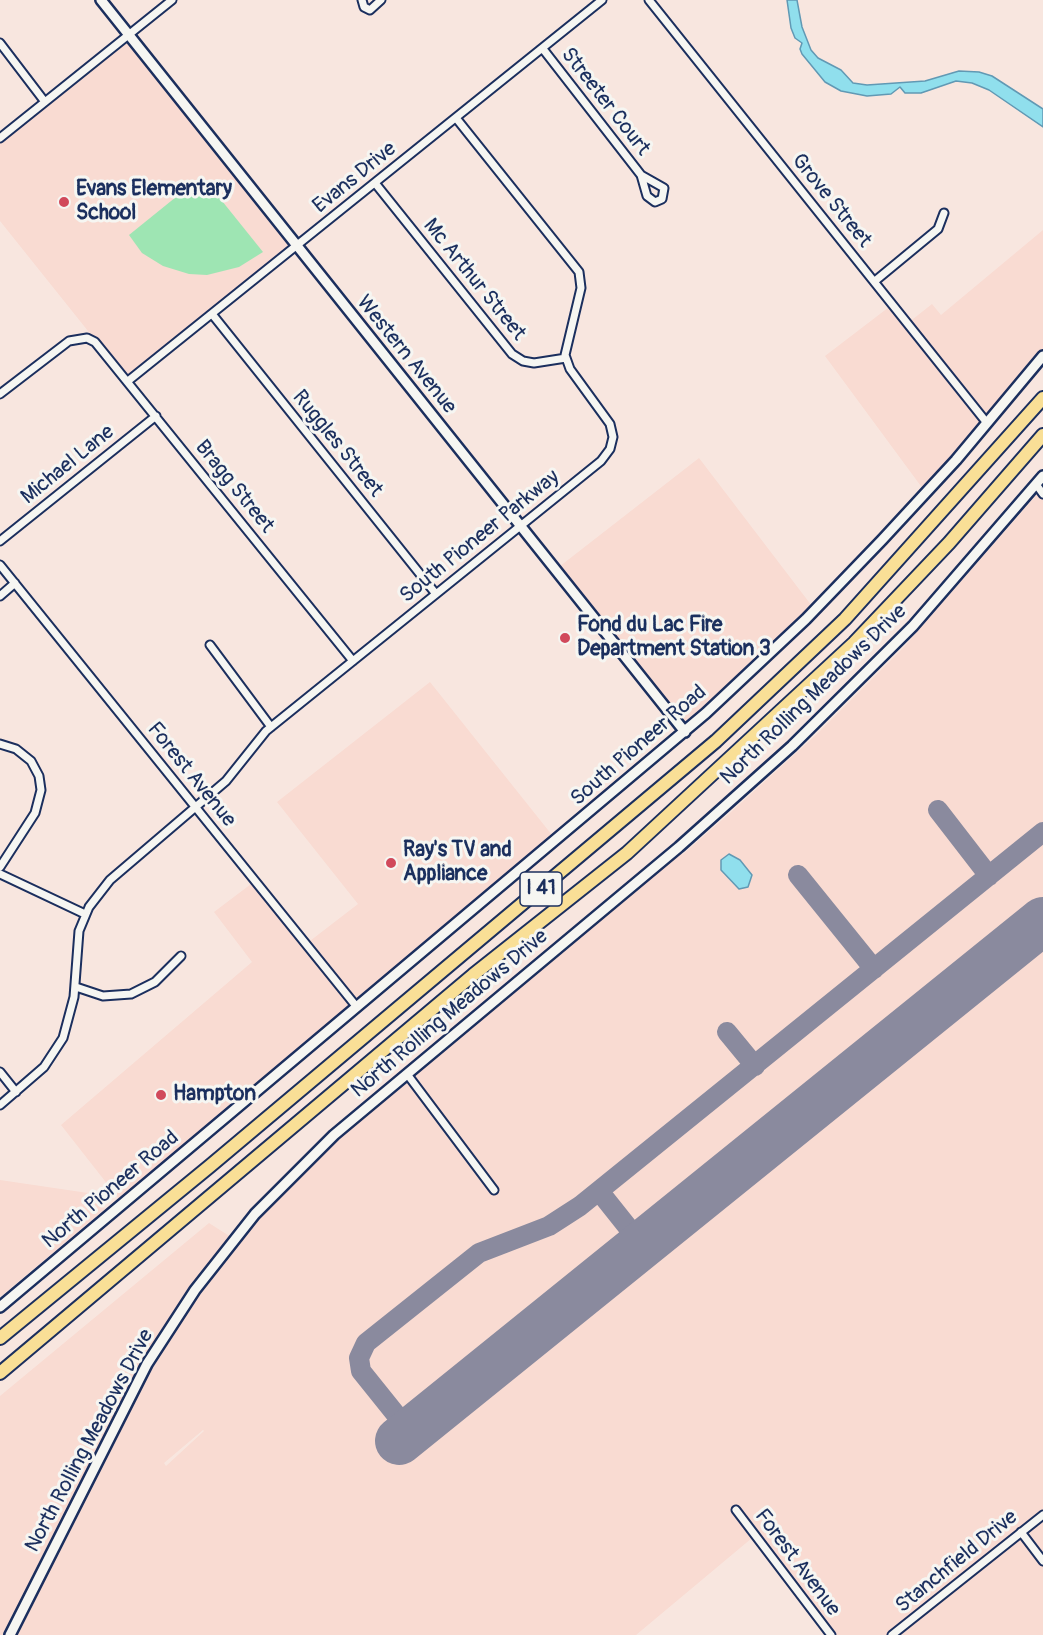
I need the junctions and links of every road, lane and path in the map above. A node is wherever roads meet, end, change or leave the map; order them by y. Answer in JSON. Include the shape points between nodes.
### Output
{"nodes":[{"id":1,"x":101,"y":0,"type":"edge"},
{"id":2,"x":172,"y":0,"type":"edge"},
{"id":3,"x":362,"y":0,"type":"edge"},
{"id":4,"x":381,"y":0,"type":"edge"},
{"id":5,"x":602,"y":0,"type":"edge"},
{"id":6,"x":649,"y":0,"type":"edge"},
{"id":7,"x":128,"y":35,"type":"junction"},
{"id":8,"x":0,"y":43,"type":"edge"},
{"id":9,"x":543,"y":49,"type":"junction"},
{"id":10,"x":45,"y":102,"type":"junction"},
{"id":11,"x":456,"y":118,"type":"junction"},
{"id":12,"x":0,"y":138,"type":"edge"},
{"id":13,"x":641,"y":175,"type":"dead end"},
{"id":14,"x":375,"y":183,"type":"junction"},
{"id":15,"x":944,"y":213,"type":"dead end"},
{"id":16,"x":296,"y":246,"type":"junction"},
{"id":17,"x":875,"y":281,"type":"junction"},
{"id":18,"x":212,"y":314,"type":"junction"},
{"id":19,"x":1043,"y":356,"type":"edge"},
{"id":20,"x":566,"y":358,"type":"junction"},
{"id":21,"x":128,"y":381,"type":"junction"},
{"id":22,"x":0,"y":394,"type":"edge"},
{"id":23,"x":1043,"y":398,"type":"edge"},
{"id":24,"x":156,"y":416,"type":"junction"},
{"id":25,"x":987,"y":423,"type":"junction"},
{"id":26,"x":1043,"y":435,"type":"edge"},
{"id":27,"x":1043,"y":476,"type":"edge"},
{"id":28,"x":1036,"y":484,"type":"junction"},
{"id":29,"x":1043,"y":494,"type":"edge"},
{"id":30,"x":520,"y":526,"type":"junction"},
{"id":31,"x":0,"y":541,"type":"edge"},
{"id":32,"x":0,"y":565,"type":"edge"},
{"id":33,"x":15,"y":583,"type":"junction"},
{"id":34,"x":436,"y":594,"type":"junction"},
{"id":35,"x":0,"y":596,"type":"edge"},
{"id":36,"x":210,"y":645,"type":"dead end"},
{"id":37,"x":353,"y":661,"type":"junction"},
{"id":38,"x":271,"y":727,"type":"junction"},
{"id":39,"x":685,"y":732,"type":"junction"},
{"id":40,"x":0,"y":744,"type":"edge"},
{"id":41,"x":195,"y":807,"type":"junction"},
{"id":42,"x":0,"y":867,"type":"edge"},
{"id":43,"x":0,"y":874,"type":"edge"},
{"id":44,"x":86,"y":914,"type":"junction"},
{"id":45,"x":181,"y":956,"type":"dead end"},
{"id":46,"x":76,"y":987,"type":"junction"},
{"id":47,"x":356,"y":1006,"type":"junction"},
{"id":48,"x":0,"y":1072,"type":"edge"},
{"id":49,"x":407,"y":1074,"type":"junction"},
{"id":50,"x":16,"y":1092,"type":"junction"},
{"id":51,"x":0,"y":1105,"type":"edge"},
{"id":52,"x":494,"y":1190,"type":"dead end"},
{"id":53,"x":0,"y":1307,"type":"edge"},
{"id":54,"x":51,"y":1331,"type":"junction"},
{"id":55,"x":0,"y":1338,"type":"edge"},
{"id":56,"x":0,"y":1373,"type":"edge"},
{"id":57,"x":0,"y":1377,"type":"edge"},
{"id":58,"x":736,"y":1510,"type":"dead end"},
{"id":59,"x":1043,"y":1515,"type":"edge"},
{"id":60,"x":1020,"y":1532,"type":"junction"},
{"id":61,"x":1043,"y":1561,"type":"edge"},
{"id":62,"x":10,"y":1635,"type":"edge"},
{"id":63,"x":831,"y":1635,"type":"edge"},
{"id":64,"x":892,"y":1635,"type":"edge"}],
"edges":[{"from":1,"to":7,"type":"main road","name":"Western Avenue"},
{"from":2,"to":7,"type":"street"},
{"from":3,"to":4,"type":"street","via":[[370,10]]},
{"from":5,"to":9,"type":"street","name":"Evans Drive"},
{"from":6,"to":17,"type":"street","name":"Grove Street"},
{"from":7,"to":10,"type":"street"},
{"from":7,"to":16,"type":"main road","name":"Western Avenue"},
{"from":8,"to":10,"type":"street"},
{"from":9,"to":11,"type":"street","name":"Evans Drive"},
{"from":9,"to":13,"type":"street","name":"Streeter Court"},
{"from":10,"to":12,"type":"street"},
{"from":11,"to":14,"type":"street","name":"Evans Drive"},
{"from":11,"to":20,"type":"street","via":[[579,272],[581,288]]},
{"from":14,"to":16,"type":"street","name":"Evans Drive"},
{"from":14,"to":20,"type":"street","name":"Mc Arthur Street","via":[[512,354],[534,363]]},
{"from":15,"to":17,"type":"street","via":[[938,229]]},
{"from":16,"to":18,"type":"street","name":"Evans Drive"},
{"from":16,"to":30,"type":"main road","name":"Western Avenue"},
{"from":17,"to":25,"type":"street","name":"Grove Street"},
{"from":18,"to":21,"type":"street","name":"Evans Drive"},
{"from":18,"to":34,"type":"street","name":"Ruggles Street"},
{"from":19,"to":25,"type":"main road","name":"South Pioneer Road"},
{"from":20,"to":30,"type":"street","name":"South Pioneer Parkway","via":[[608,420],[611,444],[603,459]]},
{"from":21,"to":22,"type":"street","name":"Bragg Street","via":[[101,348],[87,338],[60,346]]},
{"from":21,"to":24,"type":"street","name":"Bragg Street"},
{"from":23,"to":55,"type":"highway","number":"I 41","via":[[845,619],[716,741]]},
{"from":24,"to":31,"type":"street","name":"Michael Lane"},
{"from":24,"to":37,"type":"street","name":"Bragg Street"},
{"from":25,"to":39,"type":"main road","name":"South Pioneer Road","via":[[841,584]]},
{"from":26,"to":54,"type":"highway","number":"I 41","via":[[949,543],[860,636],[636,845],[473,975]]},
{"from":27,"to":28,"type":"main road","name":"North Rolling Meadows Drive"},
{"from":28,"to":29,"type":"street"},
{"from":28,"to":49,"type":"main road","name":"North Rolling Meadows Drive","via":[[906,633],[792,746],[679,847]]},
{"from":30,"to":34,"type":"street","name":"South Pioneer Parkway"},
{"from":30,"to":39,"type":"main road","name":"Western Avenue"},
{"from":32,"to":33,"type":"street","name":"Forest Avenue"},
{"from":33,"to":35,"type":"street"},
{"from":33,"to":41,"type":"street","name":"Forest Avenue"},
{"from":34,"to":37,"type":"street","name":"South Pioneer Parkway"},
{"from":36,"to":38,"type":"street"},
{"from":37,"to":38,"type":"street","name":"South Pioneer Parkway"},
{"from":38,"to":41,"type":"street","name":"South Pioneer Parkway","via":[[229,778]]},
{"from":39,"to":47,"type":"main road","name":"South Pioneer Road"},
{"from":40,"to":42,"type":"street","via":[[16,748],[28,757],[37,771],[41,790],[35,813]]},
{"from":41,"to":44,"type":"street","name":"South Pioneer Parkway","via":[[113,877]]},
{"from":41,"to":47,"type":"street","name":"Forest Avenue"},
{"from":43,"to":44,"type":"street"},
{"from":44,"to":46,"type":"street","name":"South Pioneer Parkway","via":[[77,939]]},
{"from":45,"to":46,"type":"street","via":[[155,982],[132,994],[103,996]]},
{"from":46,"to":50,"type":"street","name":"South Pioneer Parkway","via":[[68,1025],[57,1048],[44,1067]]},
{"from":47,"to":53,"type":"main road","name":"North Pioneer Road"},
{"from":48,"to":50,"type":"street"},
{"from":49,"to":52,"type":"street"},
{"from":49,"to":62,"type":"main road","name":"North Rolling Meadows Drive","via":[[290,1177],[195,1290],[130,1395]]},
{"from":50,"to":51,"type":"street","name":"South Pioneer Parkway"},
{"from":54,"to":56,"type":"highway","number":"I 41"},
{"from":54,"to":57,"type":"highway"},
{"from":58,"to":63,"type":"street","name":"Forest Avenue"},
{"from":59,"to":60,"type":"street","name":"Stanchfield Drive"},
{"from":60,"to":61,"type":"street"},
{"from":60,"to":64,"type":"street","name":"Stanchfield Drive"}]}
